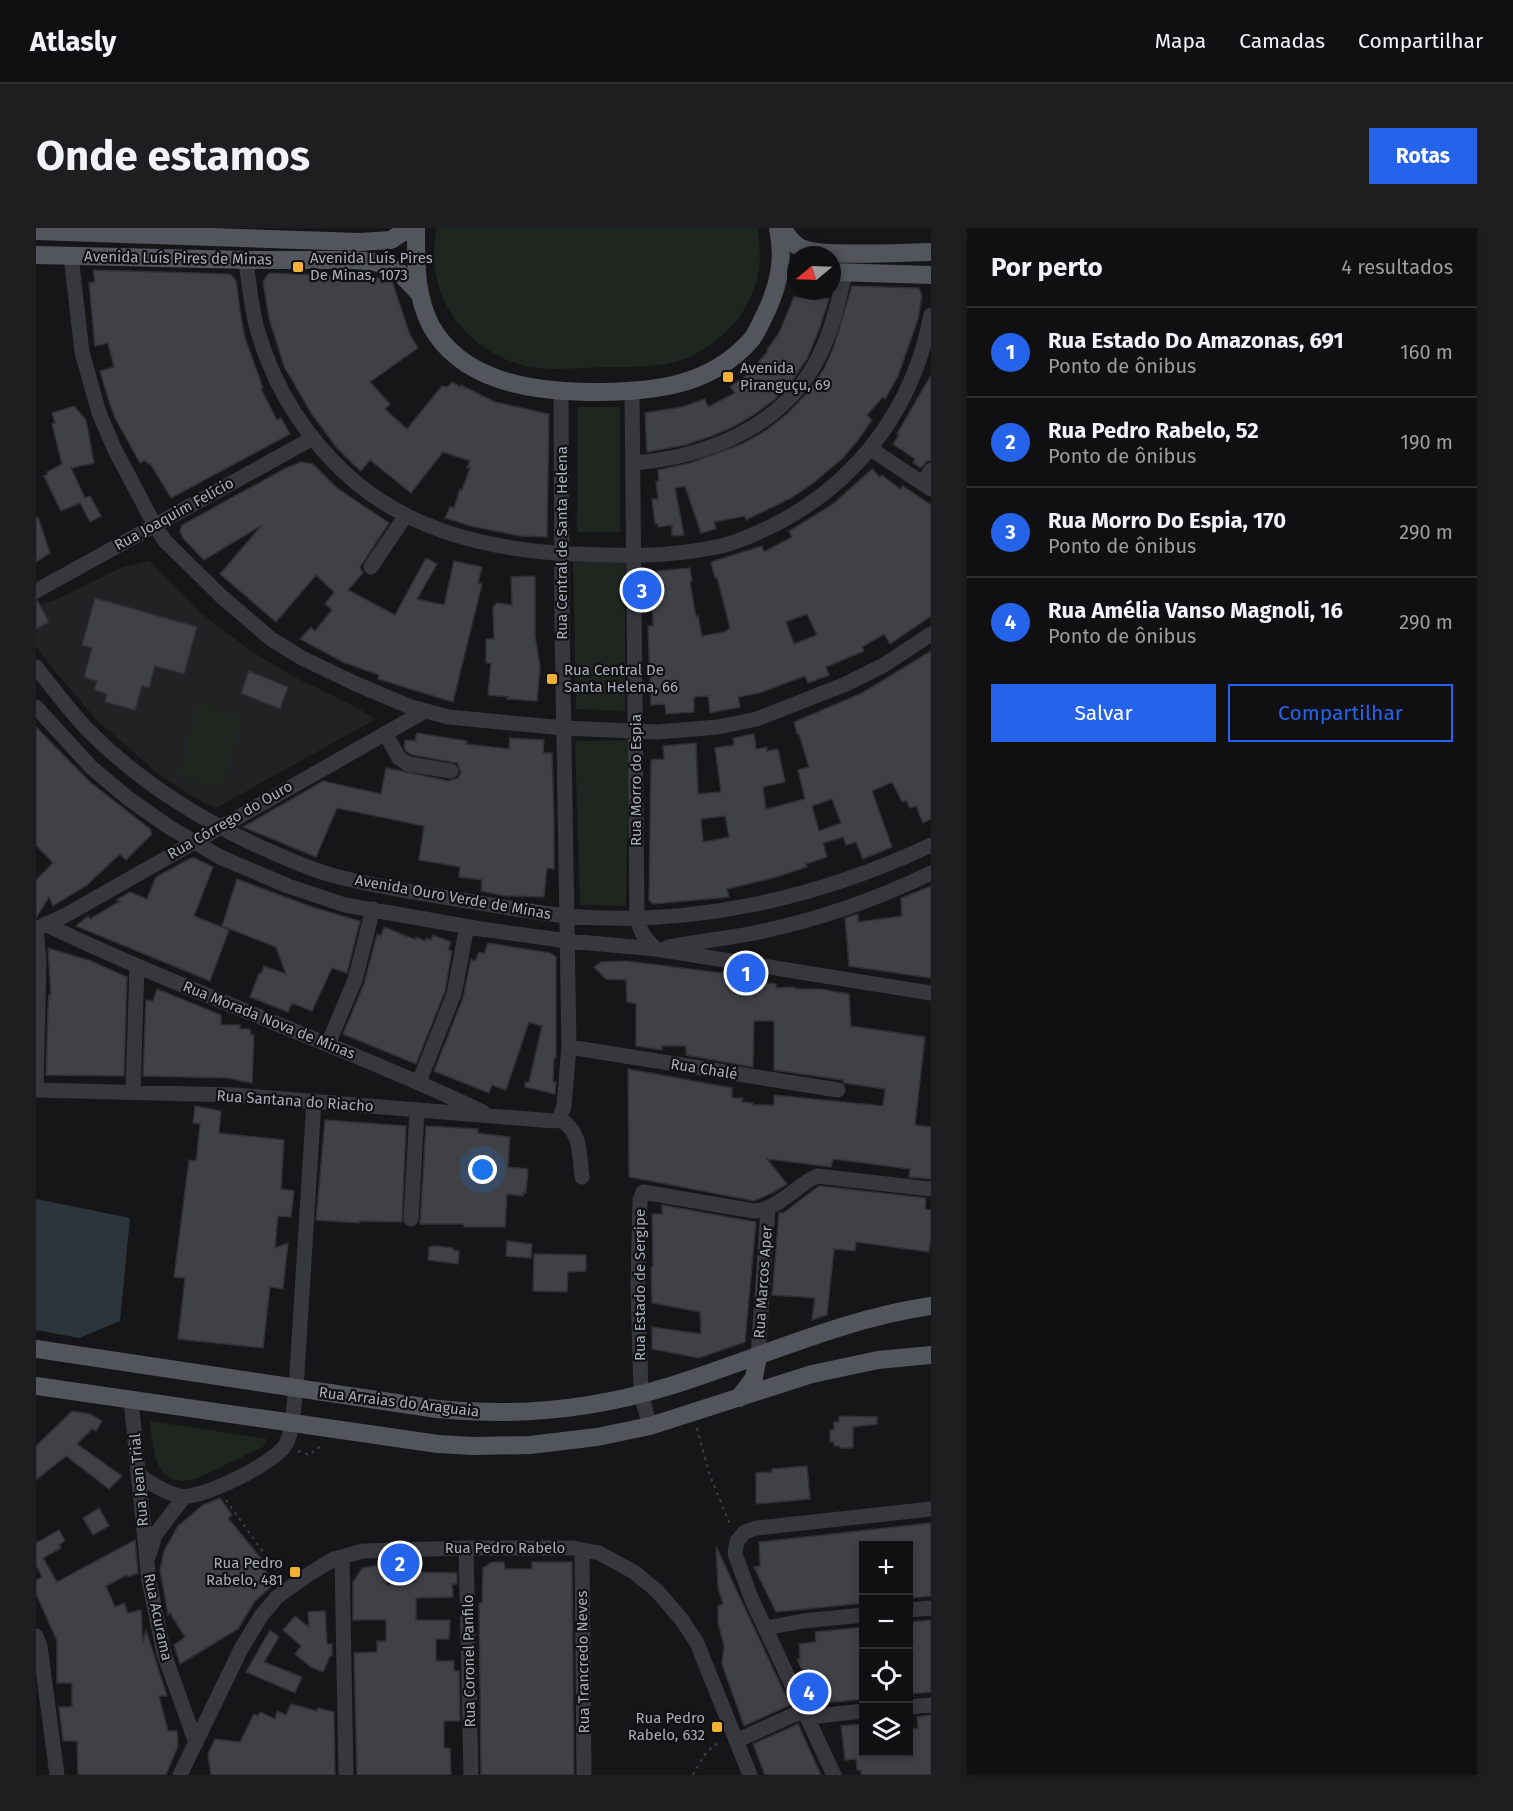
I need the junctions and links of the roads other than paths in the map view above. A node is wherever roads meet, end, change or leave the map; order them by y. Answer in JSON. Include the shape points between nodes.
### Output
{"nodes":[{"id":1,"x":409,"y":228,"type":"edge"},
{"id":2,"x":416,"y":228,"type":"edge"},
{"id":3,"x":780,"y":228,"type":"edge"},
{"id":4,"x":71,"y":230,"type":"edge"},
{"id":5,"x":36,"y":231,"type":"edge"},
{"id":6,"x":248,"y":233,"type":"edge"},
{"id":7,"x":931,"y":252,"type":"edge"},
{"id":8,"x":36,"y":255,"type":"edge"},
{"id":9,"x":71,"y":256,"type":"junction"},
{"id":10,"x":246,"y":260,"type":"junction"},
{"id":11,"x":841,"y":272,"type":"edge"},
{"id":12,"x":931,"y":275,"type":"edge"},
{"id":13,"x":787,"y":282,"type":"edge"},
{"id":14,"x":777,"y":288,"type":"junction"},
{"id":15,"x":418,"y":292,"type":"junction"},
{"id":16,"x":836,"y":300,"type":"edge"},
{"id":17,"x":931,"y":315,"type":"edge"},
{"id":18,"x":632,"y":391,"type":"junction"},
{"id":19,"x":561,"y":392,"type":"junction"},
{"id":20,"x":313,"y":438,"type":"junction"},
{"id":21,"x":870,"y":449,"type":"junction"},
{"id":22,"x":634,"y":463,"type":"junction"},
{"id":23,"x":928,"y":481,"type":"edge"},
{"id":24,"x":406,"y":515,"type":"junction"},
{"id":25,"x":154,"y":524,"type":"junction"},
{"id":26,"x":561,"y":554,"type":"junction"},
{"id":27,"x":634,"y":556,"type":"junction"},
{"id":28,"x":370,"y":567,"type":"dead end"},
{"id":29,"x":36,"y":591,"type":"edge"},
{"id":30,"x":929,"y":640,"type":"edge"},
{"id":31,"x":36,"y":667,"type":"edge"},
{"id":32,"x":36,"y":707,"type":"edge"},
{"id":33,"x":424,"y":711,"type":"junction"},
{"id":34,"x":564,"y":728,"type":"junction"},
{"id":35,"x":635,"y":732,"type":"junction"},
{"id":36,"x":385,"y":733,"type":"junction"},
{"id":37,"x":451,"y":771,"type":"dead end"},
{"id":38,"x":219,"y":826,"type":"junction"},
{"id":39,"x":193,"y":841,"type":"junction"},
{"id":40,"x":931,"y":845,"type":"edge"},
{"id":41,"x":931,"y":873,"type":"edge"},
{"id":42,"x":373,"y":909,"type":"junction"},
{"id":43,"x":568,"y":916,"type":"junction"},
{"id":44,"x":637,"y":917,"type":"junction"},
{"id":45,"x":39,"y":927,"type":"edge"},
{"id":46,"x":467,"y":927,"type":"junction"},
{"id":47,"x":737,"y":936,"type":"junction"},
{"id":48,"x":568,"y":941,"type":"junction"},
{"id":49,"x":656,"y":949,"type":"junction"},
{"id":50,"x":739,"y":963,"type":"junction"},
{"id":51,"x":137,"y":966,"type":"junction"},
{"id":52,"x":931,"y":993,"type":"edge"},
{"id":53,"x":328,"y":1044,"type":"junction"},
{"id":54,"x":569,"y":1047,"type":"junction"},
{"id":55,"x":419,"y":1082,"type":"junction"},
{"id":56,"x":36,"y":1090,"type":"edge"},
{"id":57,"x":838,"y":1090,"type":"dead end"},
{"id":58,"x":133,"y":1092,"type":"junction"},
{"id":59,"x":314,"y":1101,"type":"junction"},
{"id":60,"x":417,"y":1111,"type":"junction"},
{"id":61,"x":494,"y":1117,"type":"junction"},
{"id":62,"x":556,"y":1120,"type":"junction"},
{"id":63,"x":582,"y":1177,"type":"dead end"},
{"id":64,"x":931,"y":1189,"type":"edge"},
{"id":65,"x":768,"y":1208,"type":"junction"},
{"id":66,"x":411,"y":1219,"type":"dead end"},
{"id":67,"x":931,"y":1306,"type":"edge"},
{"id":68,"x":36,"y":1349,"type":"edge"},
{"id":69,"x":931,"y":1355,"type":"edge"},
{"id":70,"x":758,"y":1356,"type":"junction"},
{"id":71,"x":36,"y":1386,"type":"edge"},
{"id":72,"x":296,"y":1389,"type":"junction"},
{"id":73,"x":641,"y":1394,"type":"junction"},
{"id":74,"x":739,"y":1398,"type":"junction"},
{"id":75,"x":131,"y":1400,"type":"junction"},
{"id":76,"x":291,"y":1422,"type":"junction"},
{"id":77,"x":650,"y":1426,"type":"junction"},
{"id":78,"x":138,"y":1475,"type":"junction"},
{"id":79,"x":184,"y":1497,"type":"junction"},
{"id":80,"x":931,"y":1509,"type":"edge"},
{"id":81,"x":466,"y":1548,"type":"junction"},
{"id":82,"x":582,"y":1550,"type":"junction"},
{"id":83,"x":342,"y":1557,"type":"junction"},
{"id":84,"x":147,"y":1561,"type":"junction"},
{"id":85,"x":931,"y":1608,"type":"edge"},
{"id":86,"x":913,"y":1610,"type":"edge"},
{"id":87,"x":859,"y":1615,"type":"edge"},
{"id":88,"x":766,"y":1628,"type":"junction"},
{"id":89,"x":36,"y":1636,"type":"edge"},
{"id":90,"x":931,"y":1705,"type":"edge"},
{"id":91,"x":913,"y":1707,"type":"edge"},
{"id":92,"x":859,"y":1711,"type":"edge"},
{"id":93,"x":806,"y":1714,"type":"junction"},
{"id":94,"x":43,"y":1715,"type":"edge"},
{"id":95,"x":735,"y":1739,"type":"junction"},
{"id":96,"x":196,"y":1743,"type":"junction"},
{"id":97,"x":57,"y":1775,"type":"edge"},
{"id":98,"x":180,"y":1775,"type":"edge"},
{"id":99,"x":346,"y":1775,"type":"edge"},
{"id":100,"x":471,"y":1775,"type":"edge"},
{"id":101,"x":584,"y":1775,"type":"edge"},
{"id":102,"x":750,"y":1775,"type":"edge"},
{"id":103,"x":834,"y":1775,"type":"edge"}],
"edges":[{"from":1,"to":6,"type":"main road","name":"Avenida Luís Pires de Minas","via":[[391,240],[379,242]]},
{"from":2,"to":15,"type":"main road"},
{"from":3,"to":7,"type":"main road","via":[[808,251]]},
{"from":3,"to":14,"type":"main road"},
{"from":4,"to":5,"type":"main road","name":"Avenida Luís Pires de Minas"},
{"from":4,"to":6,"type":"main road","name":"Avenida Luís Pires de Minas"},
{"from":8,"to":9,"type":"main road","name":"Avenida Luís Pires de Minas"},
{"from":9,"to":10,"type":"main road","name":"Avenida Luís Pires de Minas"},
{"from":9,"to":25,"type":"street","via":[[82,351],[99,413]]},
{"from":10,"to":15,"type":"main road","name":"Avenida Luís Pires de Minas","via":[[375,262],[397,270]]},
{"from":10,"to":20,"type":"street","via":[[257,330],[271,370],[286,400]]},
{"from":11,"to":12,"type":"main road"},
{"from":13,"to":14,"type":"main road"},
{"from":14,"to":18,"type":"main road","via":[[752,339],[728,361],[697,379],[656,390]]},
{"from":15,"to":19,"type":"main road","via":[[432,327],[462,360],[510,384]]},
{"from":16,"to":22,"type":"street","via":[[833,323],[814,365],[771,414],[715,447],[676,458]]},
{"from":17,"to":21,"type":"street","via":[[925,346],[908,390]]},
{"from":18,"to":19,"type":"main road"},
{"from":18,"to":22,"type":"street","name":"Rua Morro do Espia"},
{"from":19,"to":26,"type":"street","name":"Rua Central de Santa Helena"},
{"from":20,"to":24,"type":"street","via":[[355,482]]},
{"from":20,"to":25,"type":"street","name":"Rua Joaquim Felício"},
{"from":21,"to":23,"type":"street"},
{"from":21,"to":27,"type":"street","via":[[813,502],[758,533],[713,548]]},
{"from":22,"to":27,"type":"street","name":"Rua Morro do Espia"},
{"from":24,"to":26,"type":"street","via":[[465,539]]},
{"from":24,"to":28,"type":"street"},
{"from":25,"to":29,"type":"street","name":"Rua Joaquim Felício"},
{"from":25,"to":33,"type":"street","via":[[165,541],[271,639],[333,673]]},
{"from":26,"to":27,"type":"street"},
{"from":26,"to":34,"type":"street","name":"Rua Central de Santa Helena"},
{"from":27,"to":35,"type":"street","name":"Rua Morro do Espia"},
{"from":30,"to":35,"type":"street","via":[[846,684],[757,718],[718,727]]},
{"from":31,"to":38,"type":"street","name":"Avenida Ouro Verde de Minas","via":[[86,728],[122,761],[187,809]]},
{"from":32,"to":39,"type":"street","name":"Avenida Ouro Verde de Minas","via":[[91,767],[129,799]]},
{"from":33,"to":34,"type":"street","via":[[448,717]]},
{"from":33,"to":36,"type":"street","name":"Rua Córrego do Ouro"},
{"from":34,"to":35,"type":"street"},
{"from":34,"to":43,"type":"street","name":"Rua Central de Santa Helena"},
{"from":35,"to":44,"type":"street","name":"Rua Morro do Espia"},
{"from":36,"to":37,"type":"street","via":[[399,758],[408,764]]},
{"from":36,"to":38,"type":"street","name":"Rua Córrego do Ouro"},
{"from":38,"to":39,"type":"street","name":"Rua Córrego do Ouro"},
{"from":38,"to":43,"type":"street","name":"Avenida Ouro Verde de Minas","via":[[280,856],[342,878]]},
{"from":39,"to":42,"type":"street","name":"Avenida Ouro Verde de Minas","via":[[288,886]]},
{"from":39,"to":45,"type":"street","name":"Rua Córrego do Ouro"},
{"from":40,"to":44,"type":"street","name":"Avenida Ouro Verde de Minas","via":[[876,869],[775,900],[727,910]]},
{"from":41,"to":47,"type":"street","via":[[849,906]]},
{"from":42,"to":46,"type":"street","name":"Avenida Ouro Verde de Minas"},
{"from":42,"to":53,"type":"street","via":[[355,980]]},
{"from":43,"to":44,"type":"street","name":"Avenida Ouro Verde de Minas"},
{"from":43,"to":48,"type":"street","name":"Rua Central de Santa Helena"},
{"from":44,"to":49,"type":"street","via":[[639,927]]},
{"from":45,"to":51,"type":"street","name":"Rua Morada Nova de Minas"},
{"from":45,"to":56,"type":"street"},
{"from":46,"to":48,"type":"street","name":"Avenida Ouro Verde de Minas"},
{"from":46,"to":55,"type":"street","via":[[454,994]]},
{"from":47,"to":49,"type":"street"},
{"from":47,"to":50,"type":"street"},
{"from":48,"to":49,"type":"street","name":"Avenida Ouro Verde de Minas"},
{"from":48,"to":54,"type":"street","name":"Rua Central de Santa Helena"},
{"from":49,"to":50,"type":"street"},
{"from":50,"to":52,"type":"street"},
{"from":51,"to":53,"type":"street","name":"Rua Morada Nova de Minas"},
{"from":51,"to":58,"type":"street"},
{"from":53,"to":55,"type":"street","name":"Rua Morada Nova de Minas"},
{"from":54,"to":57,"type":"street","name":"Rua Chalé"},
{"from":54,"to":62,"type":"street","name":"Rua Central de Santa Helena","via":[[564,1106]]},
{"from":55,"to":61,"type":"street","name":"Rua Morada Nova de Minas"},
{"from":56,"to":58,"type":"street","name":"Rua Santana do Riacho"},
{"from":58,"to":59,"type":"street","name":"Rua Santana do Riacho"},
{"from":59,"to":60,"type":"street","name":"Rua Santana do Riacho"},
{"from":59,"to":72,"type":"street"},
{"from":60,"to":61,"type":"street","name":"Rua Santana do Riacho"},
{"from":60,"to":66,"type":"street"},
{"from":61,"to":62,"type":"street","name":"Rua Santana do Riacho"},
{"from":62,"to":63,"type":"street","via":[[570,1125],[575,1132]]},
{"from":64,"to":65,"type":"street","via":[[817,1176]]},
{"from":65,"to":70,"type":"street","name":"Rua Marcos Aper"},
{"from":65,"to":73,"type":"street","name":"Rua Estado de Sergipe","via":[[754,1211],[642,1193],[638,1287]]},
{"from":67,"to":70,"type":"main road","name":"Rua Arraias do Araguaia","via":[[848,1325]]},
{"from":68,"to":72,"type":"main road","name":"Rua Arraias do Araguaia"},
{"from":69,"to":74,"type":"main road","via":[[878,1360],[812,1374]]},
{"from":70,"to":73,"type":"main road","name":"Rua Arraias do Araguaia"},
{"from":70,"to":74,"type":"main road","via":[[754,1378]]},
{"from":71,"to":75,"type":"main road"},
{"from":72,"to":73,"type":"main road","name":"Rua Arraias do Araguaia","via":[[473,1413],[529,1412],[613,1402]]},
{"from":72,"to":76,"type":"street"},
{"from":73,"to":77,"type":"street","name":"Rua Estado de Sergipe"},
{"from":74,"to":77,"type":"main road"},
{"from":75,"to":76,"type":"main road"},
{"from":75,"to":78,"type":"street","name":"Rua Jean Trial"},
{"from":76,"to":77,"type":"main road","via":[[473,1446],[530,1445]]},
{"from":76,"to":79,"type":"street","via":[[286,1445],[267,1463],[217,1487]]},
{"from":78,"to":79,"type":"street"},
{"from":78,"to":84,"type":"street","name":"Rua Jean Trial"},
{"from":79,"to":84,"type":"street","name":"Rua Acurama","via":[[155,1535]]},
{"from":80,"to":88,"type":"street","via":[[745,1532],[737,1541],[735,1554]]},
{"from":81,"to":82,"type":"street","name":"Rua Pedro Rabelo"},
{"from":81,"to":83,"type":"street","name":"Rua Pedro Rabelo","via":[[363,1551]]},
{"from":81,"to":100,"type":"street","name":"Rua Coronel Panfilo"},
{"from":82,"to":95,"type":"street","name":"Rua Pedro Rabelo","via":[[599,1553],[634,1572],[657,1590],[682,1620],[697,1643]]},
{"from":82,"to":101,"type":"street","name":"Rua Trancredo Neves"},
{"from":83,"to":96,"type":"street","name":"Rua Pedro Rabelo","via":[[289,1588],[261,1616]]},
{"from":83,"to":99,"type":"street"},
{"from":84,"to":96,"type":"street","name":"Rua Acurama","via":[[164,1654]]},
{"from":85,"to":86,"type":"street"},
{"from":87,"to":88,"type":"street"},
{"from":88,"to":93,"type":"street"},
{"from":89,"to":94,"type":"street"},
{"from":90,"to":91,"type":"street"},
{"from":92,"to":93,"type":"street"},
{"from":93,"to":95,"type":"street"},
{"from":93,"to":103,"type":"street"},
{"from":94,"to":97,"type":"street"},
{"from":95,"to":102,"type":"street","name":"Rua Pedro Rabelo"},
{"from":96,"to":98,"type":"street","name":"Rua Pedro Rabelo"}]}
